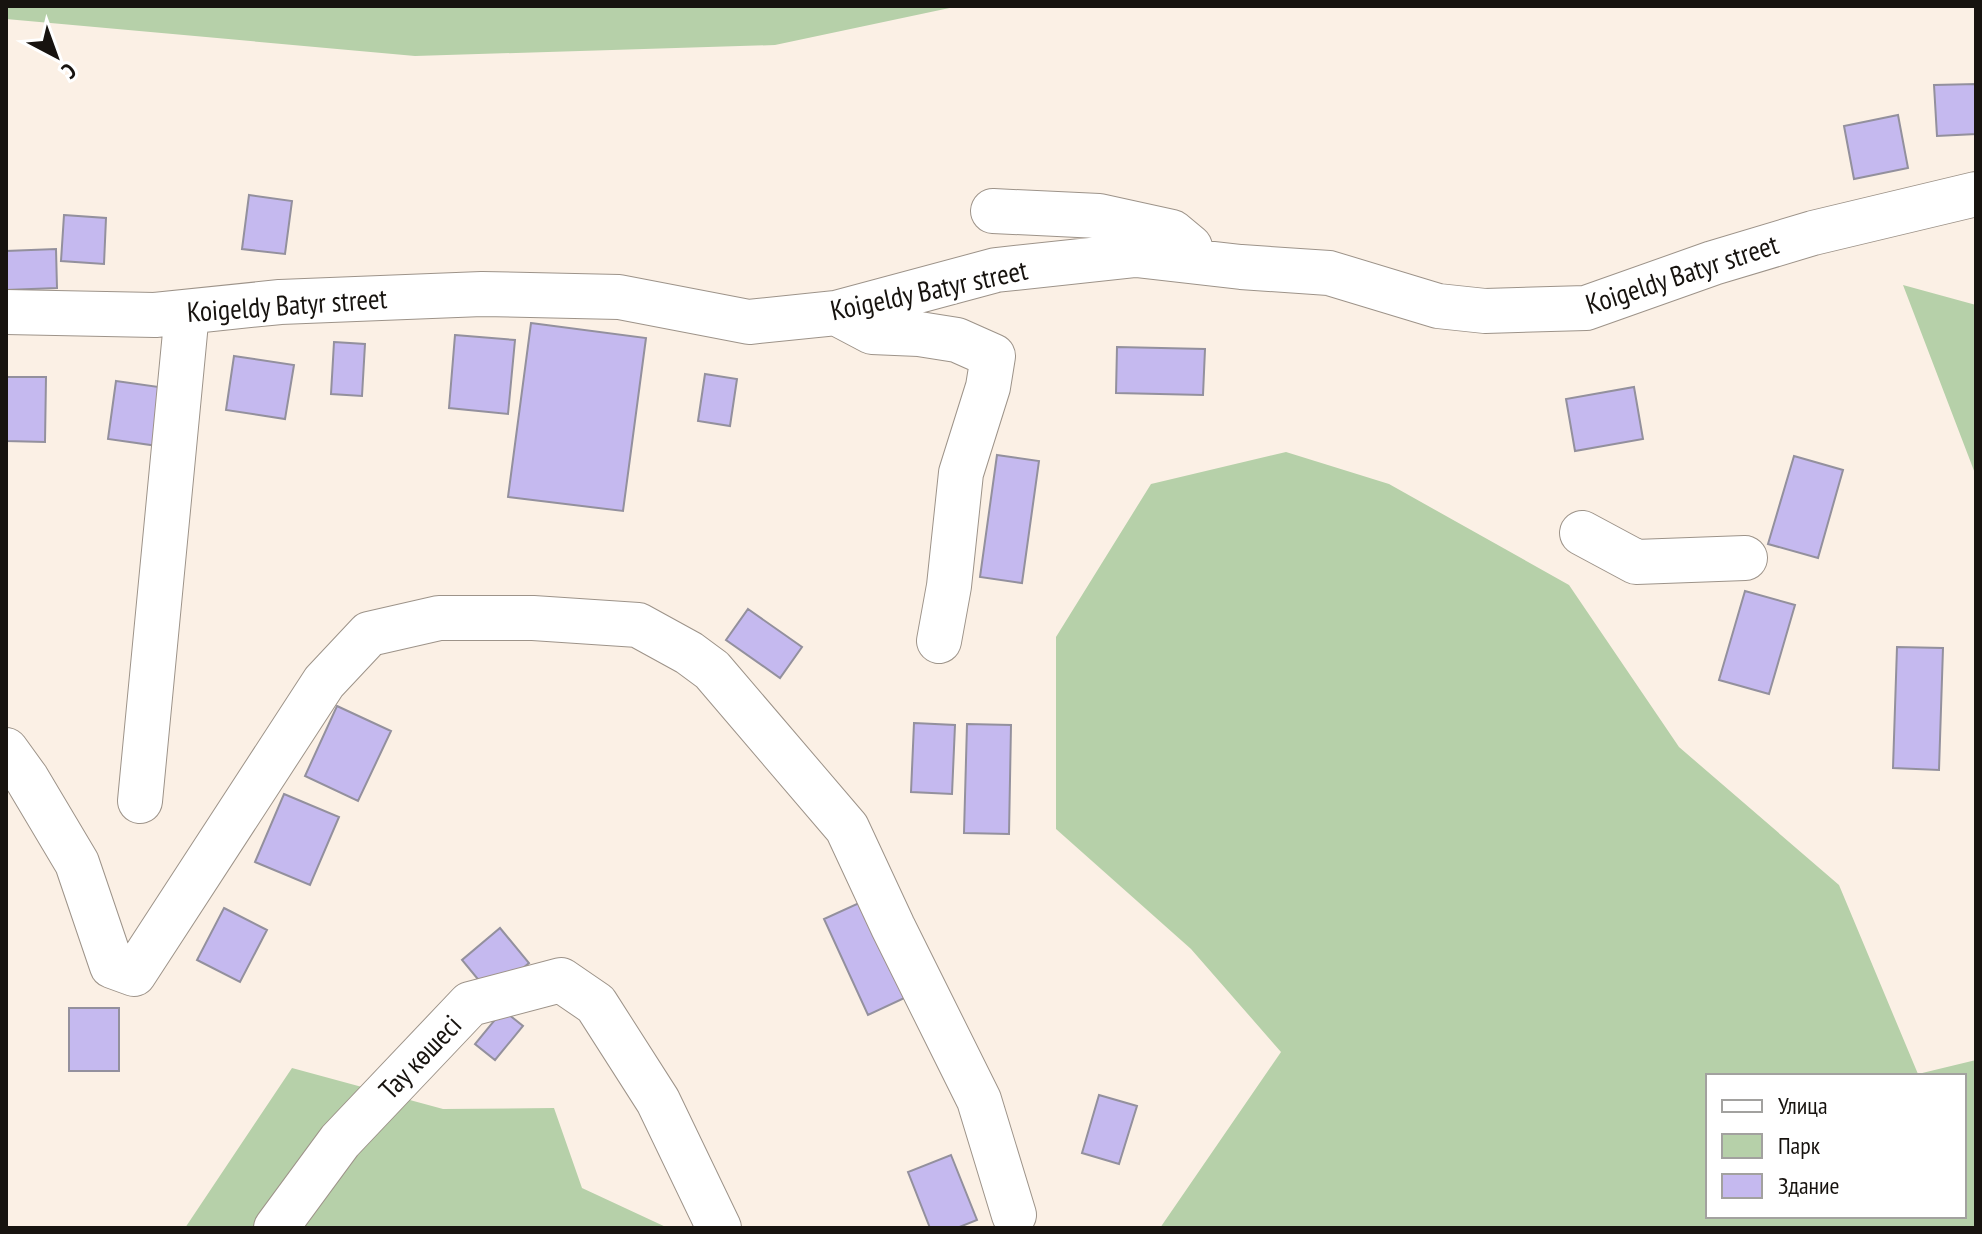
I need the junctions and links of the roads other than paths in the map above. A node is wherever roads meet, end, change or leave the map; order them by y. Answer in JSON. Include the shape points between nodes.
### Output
{"nodes":[{"id":1,"x":1976,"y":194,"type":"edge"},
{"id":2,"x":993,"y":211,"type":"dead end"},
{"id":3,"x":1210,"y":264,"type":"junction"},
{"id":4,"x":6,"y":312,"type":"edge"},
{"id":5,"x":187,"y":312,"type":"junction"},
{"id":6,"x":836,"y":313,"type":"junction"},
{"id":7,"x":1582,"y":533,"type":"dead end"},
{"id":8,"x":1745,"y":558,"type":"dead end"},
{"id":9,"x":939,"y":641,"type":"dead end"},
{"id":10,"x":6,"y":750,"type":"edge"},
{"id":11,"x":140,"y":801,"type":"dead end"},
{"id":12,"x":1014,"y":1215,"type":"dead end"},
{"id":13,"x":276,"y":1228,"type":"edge"},
{"id":14,"x":719,"y":1228,"type":"edge"}],
"edges":[{"from":1,"to":3,"type":"street","name":"Koigeldy Batyr street","via":[[1813,233],[1586,308],[1485,311],[1438,306],[1329,273]]},
{"from":2,"to":3,"type":"street","via":[[1099,216],[1172,232]]},
{"from":3,"to":6,"type":"street","name":"Koigeldy Batyr street","via":[[1136,255],[996,270]]},
{"from":4,"to":5,"type":"street","name":"Koigeldy Batyr street"},
{"from":5,"to":6,"type":"street","name":"Koigeldy Batyr street","via":[[280,302],[482,294],[619,297],[749,322]]},
{"from":5,"to":11,"type":"street"},
{"from":6,"to":9,"type":"street","via":[[872,332],[957,340],[993,356],[961,473]]},
{"from":7,"to":8,"type":"street","via":[[1636,562]]},
{"from":10,"to":12,"type":"street","via":[[77,863],[112,966],[134,974],[324,682],[369,634],[439,618],[638,625],[712,670],[847,828],[979,1100]]},
{"from":13,"to":14,"type":"street","name":"Тау көшесі","via":[[340,1141],[470,1004],[561,980],[596,1004],[658,1101]]}]}
